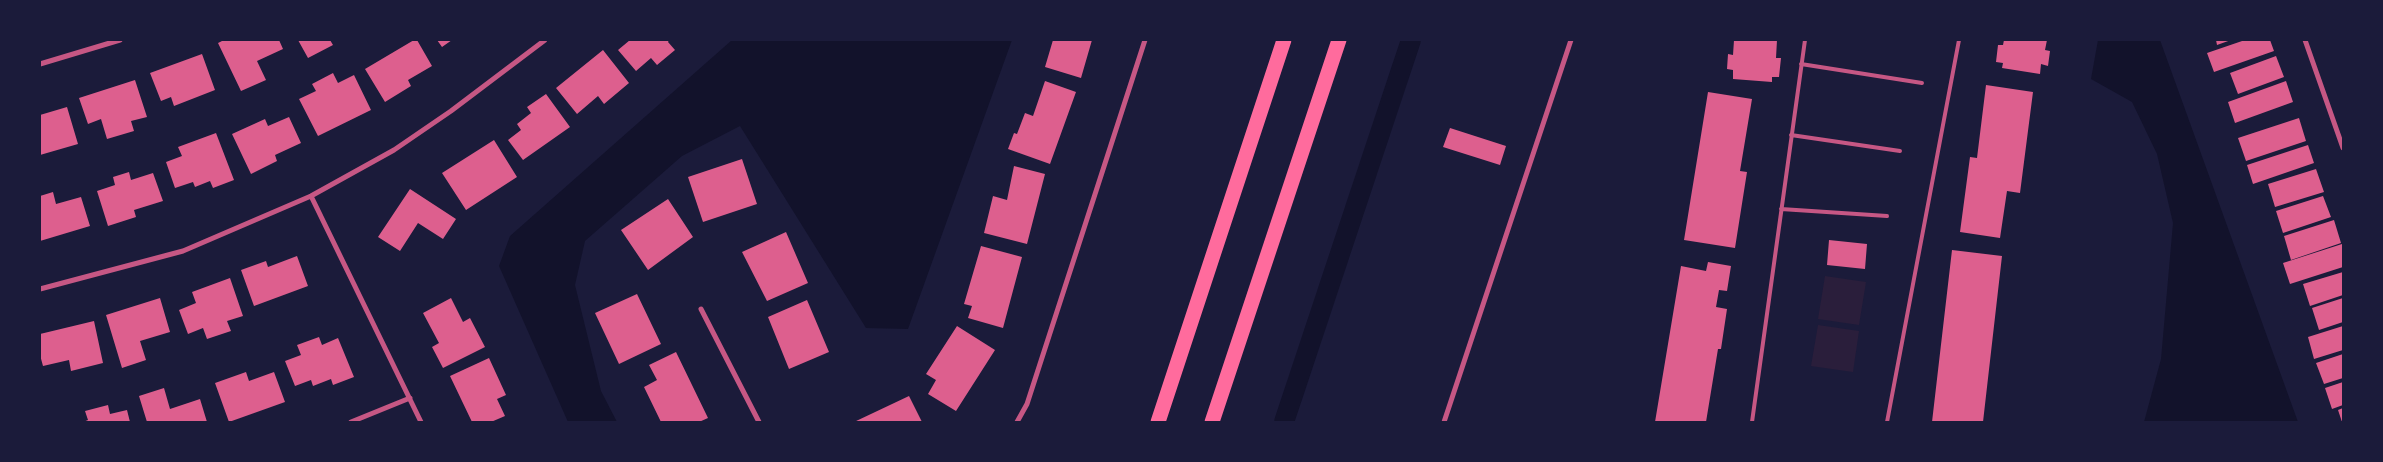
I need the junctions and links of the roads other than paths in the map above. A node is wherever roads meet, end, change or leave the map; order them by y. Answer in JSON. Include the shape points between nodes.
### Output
{"nodes":[{"id":1,"x":120,"y":40,"type":"edge"},
{"id":2,"x":545,"y":40,"type":"edge"},
{"id":3,"x":1145,"y":40,"type":"edge"},
{"id":4,"x":1284,"y":40,"type":"edge"},
{"id":5,"x":1339,"y":40,"type":"edge"},
{"id":6,"x":1571,"y":40,"type":"edge"},
{"id":7,"x":1805,"y":40,"type":"edge"},
{"id":8,"x":1959,"y":40,"type":"edge"},
{"id":9,"x":2305,"y":40,"type":"edge"},
{"id":10,"x":40,"y":64,"type":"edge"},
{"id":11,"x":1801,"y":64,"type":"junction"},
{"id":12,"x":1922,"y":84,"type":"dead end"},
{"id":13,"x":1791,"y":135,"type":"junction"},
{"id":14,"x":2343,"y":148,"type":"edge"},
{"id":15,"x":1900,"y":151,"type":"dead end"},
{"id":16,"x":310,"y":196,"type":"junction"},
{"id":17,"x":1781,"y":209,"type":"junction"},
{"id":18,"x":1887,"y":216,"type":"dead end"},
{"id":19,"x":40,"y":289,"type":"edge"},
{"id":20,"x":702,"y":309,"type":"dead end"},
{"id":21,"x":410,"y":398,"type":"junction"},
{"id":22,"x":351,"y":422,"type":"edge"},
{"id":23,"x":421,"y":422,"type":"edge"},
{"id":24,"x":759,"y":422,"type":"edge"},
{"id":25,"x":1017,"y":422,"type":"edge"},
{"id":26,"x":1158,"y":422,"type":"edge"},
{"id":27,"x":1212,"y":422,"type":"edge"},
{"id":28,"x":1444,"y":422,"type":"edge"},
{"id":29,"x":1752,"y":422,"type":"edge"},
{"id":30,"x":1887,"y":422,"type":"edge"}],
"edges":[{"from":1,"to":10,"type":"street"},
{"from":2,"to":16,"type":"street","via":[[452,111],[394,150]]},
{"from":3,"to":25,"type":"street","via":[[1027,404]]},
{"from":4,"to":26,"type":"highway"},
{"from":5,"to":27,"type":"highway"},
{"from":6,"to":28,"type":"street"},
{"from":7,"to":11,"type":"lane"},
{"from":8,"to":30,"type":"lane"},
{"from":9,"to":14,"type":"street"},
{"from":11,"to":12,"type":"lane"},
{"from":11,"to":13,"type":"lane"},
{"from":13,"to":15,"type":"lane"},
{"from":13,"to":17,"type":"lane"},
{"from":16,"to":19,"type":"street","via":[[183,251]]},
{"from":16,"to":21,"type":"street"},
{"from":17,"to":18,"type":"lane"},
{"from":17,"to":29,"type":"lane"},
{"from":20,"to":24,"type":"street"},
{"from":21,"to":22,"type":"street"},
{"from":21,"to":23,"type":"street"}]}
